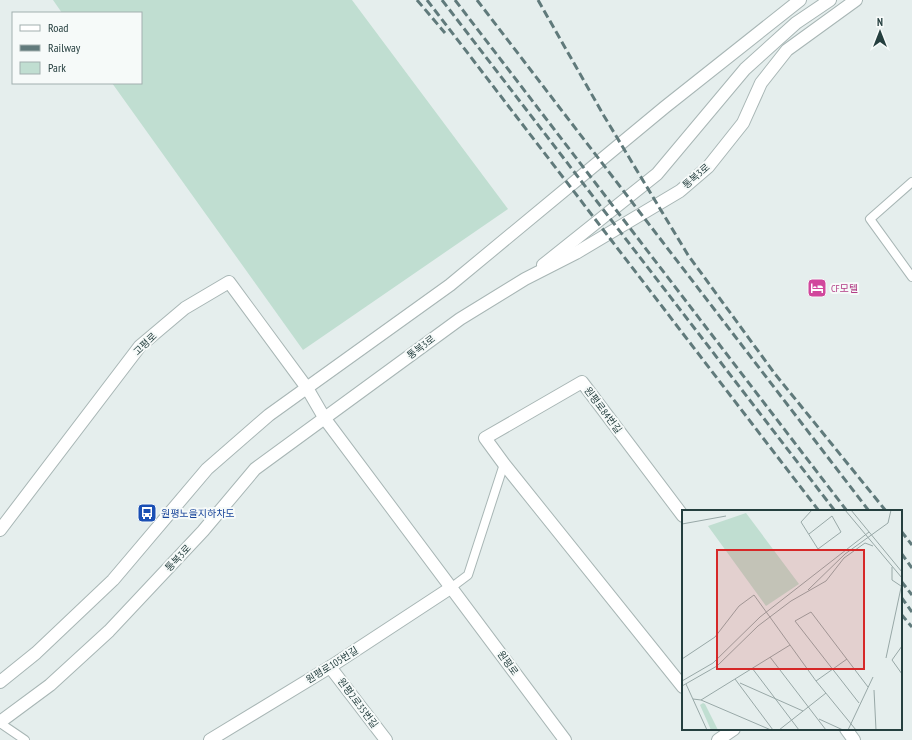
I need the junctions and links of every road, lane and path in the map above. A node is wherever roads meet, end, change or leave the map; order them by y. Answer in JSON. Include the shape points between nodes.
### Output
{"nodes":[{"id":1,"x":800,"y":0,"type":"edge"},
{"id":2,"x":830,"y":0,"type":"edge"},
{"id":3,"x":856,"y":0,"type":"edge"},
{"id":4,"x":912,"y":182,"type":"edge"},
{"id":5,"x":912,"y":277,"type":"edge"},
{"id":6,"x":525,"y":279,"type":"junction"},
{"id":7,"x":307,"y":388,"type":"junction"},
{"id":8,"x":325,"y":419,"type":"junction"},
{"id":9,"x":504,"y":464,"type":"junction"},
{"id":10,"x":682,"y":515,"type":"edge"},
{"id":11,"x":0,"y":530,"type":"edge"},
{"id":12,"x":452,"y":587,"type":"junction"},
{"id":13,"x":330,"y":667,"type":"junction"},
{"id":14,"x":0,"y":682,"type":"edge"},
{"id":15,"x":682,"y":686,"type":"edge"},
{"id":16,"x":0,"y":722,"type":"edge"},
{"id":17,"x":732,"y":730,"type":"edge"},
{"id":18,"x":847,"y":730,"type":"edge"},
{"id":19,"x":721,"y":736,"type":"edge"},
{"id":20,"x":218,"y":738,"type":"edge"},
{"id":21,"x":25,"y":740,"type":"edge"},
{"id":22,"x":386,"y":740,"type":"edge"},
{"id":23,"x":565,"y":740,"type":"edge"},
{"id":24,"x":854,"y":740,"type":"edge"}],
"edges":[{"from":1,"to":7,"type":"street","via":[[665,107],[450,285]]},
{"from":2,"to":6,"type":"street","via":[[796,24],[745,69],[657,174]]},
{"from":3,"to":6,"type":"street","name":"통복3로","via":[[787,50],[761,83],[744,123],[708,167],[673,195],[576,253]]},
{"from":4,"to":5,"type":"lane","via":[[870,219]]},
{"from":6,"to":8,"type":"street","name":"통복3로","via":[[460,319]]},
{"from":7,"to":8,"type":"street","name":"원평로"},
{"from":7,"to":11,"type":"street","name":"고평로","via":[[228,282],[185,308],[140,346]]},
{"from":7,"to":14,"type":"street","via":[[269,414],[207,469],[113,580],[36,653]]},
{"from":8,"to":12,"type":"street","name":"원평로"},
{"from":8,"to":16,"type":"street","name":"통복3로","via":[[255,469],[203,531],[109,631],[50,684]]},
{"from":9,"to":10,"type":"street","name":"원평로84번길","via":[[485,438],[582,382]]},
{"from":9,"to":12,"type":"lane","via":[[468,575]]},
{"from":9,"to":15,"type":"street","name":"원평로84번길"},
{"from":12,"to":13,"type":"street","name":"원평로105번길"},
{"from":12,"to":23,"type":"street","name":"원평로"},
{"from":13,"to":20,"type":"street","name":"원평로105번길"},
{"from":13,"to":22,"type":"street","name":"원평2로35번길"},
{"from":16,"to":21,"type":"lane"},
{"from":17,"to":19,"type":"street"},
{"from":18,"to":24,"type":"street"}]}
